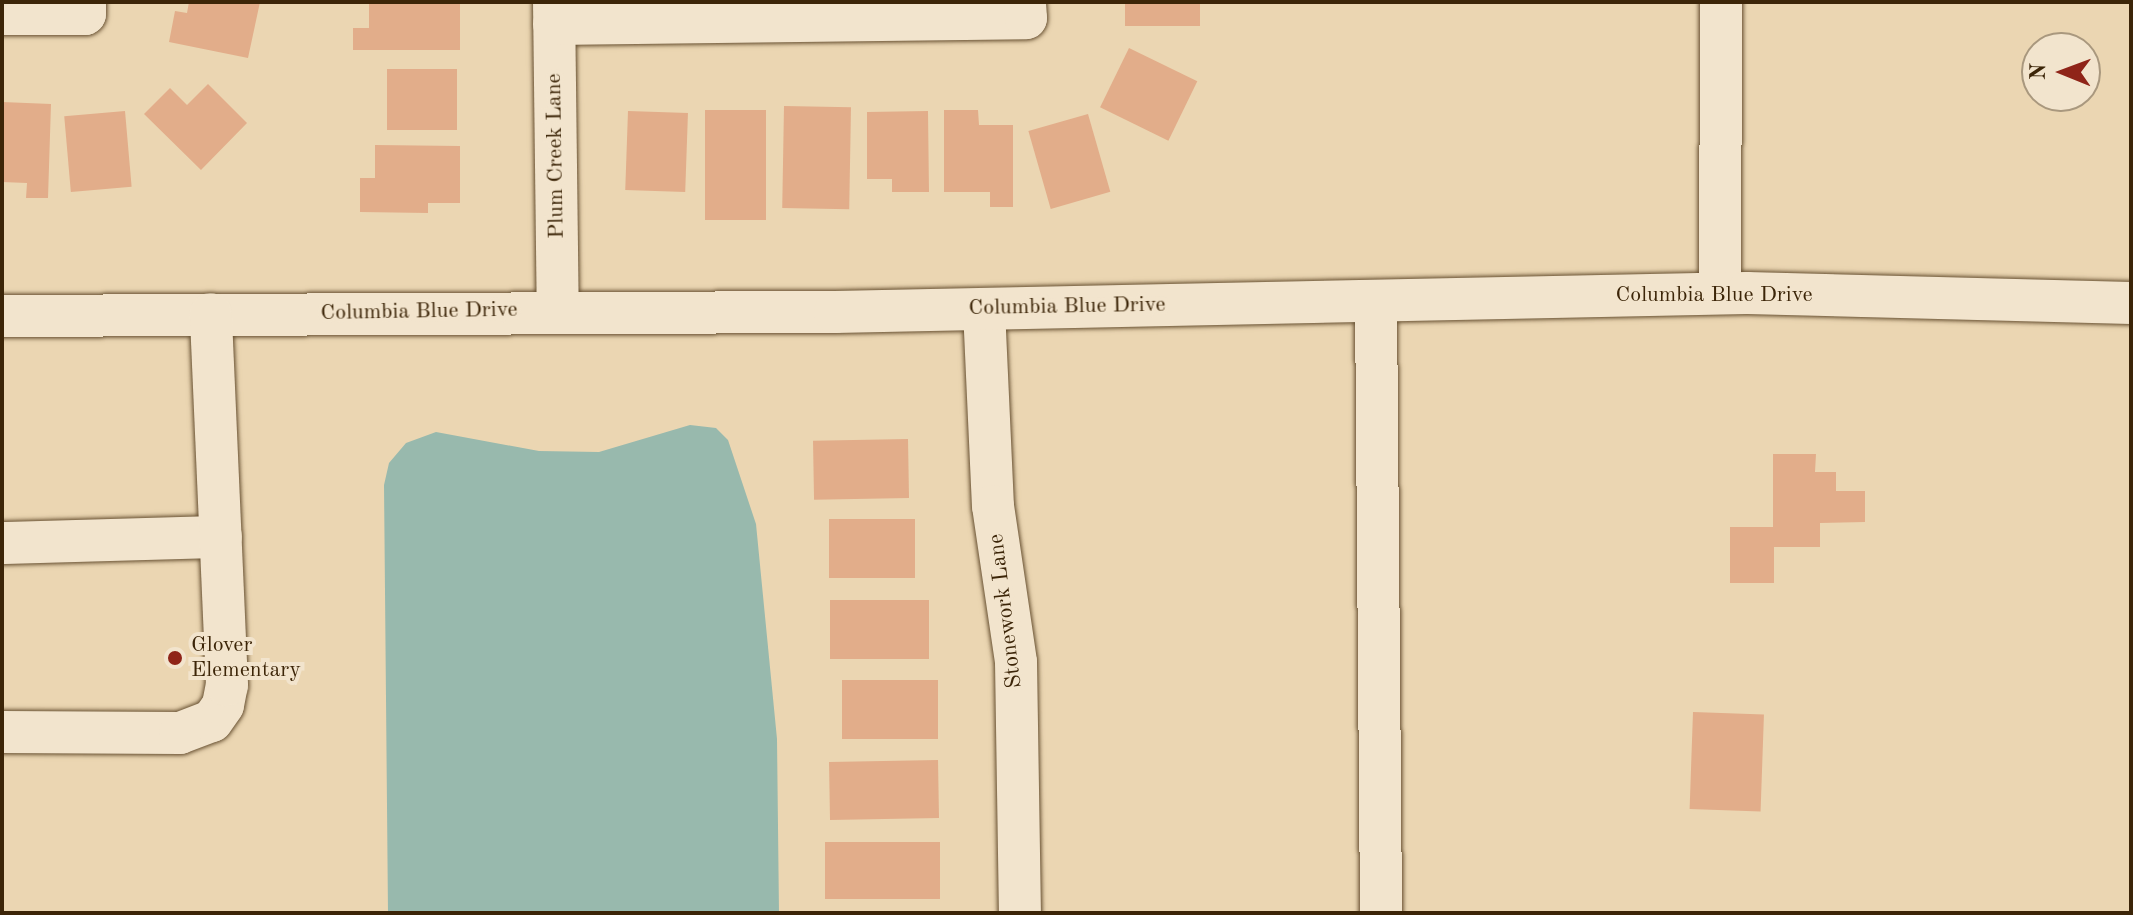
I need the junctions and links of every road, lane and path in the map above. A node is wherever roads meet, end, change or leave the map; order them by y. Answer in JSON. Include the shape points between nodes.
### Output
{"nodes":[{"id":1,"x":1025,"y":2,"type":"edge"},
{"id":2,"x":1721,"y":2,"type":"edge"},
{"id":3,"x":85,"y":8,"type":"edge"},
{"id":4,"x":554,"y":13,"type":"edge"},
{"id":5,"x":2,"y":14,"type":"edge"},
{"id":6,"x":1720,"y":293,"type":"junction"},
{"id":7,"x":1376,"y":302,"type":"junction"},
{"id":8,"x":2131,"y":303,"type":"edge"},
{"id":9,"x":984,"y":309,"type":"junction"},
{"id":10,"x":558,"y":311,"type":"junction"},
{"id":11,"x":211,"y":314,"type":"junction"},
{"id":12,"x":2,"y":316,"type":"edge"},
{"id":13,"x":221,"y":537,"type":"junction"},
{"id":14,"x":2,"y":543,"type":"edge"},
{"id":15,"x":2,"y":732,"type":"edge"},
{"id":16,"x":1020,"y":913,"type":"edge"},
{"id":17,"x":1381,"y":913,"type":"edge"}],
"edges":[{"from":1,"to":4,"type":"street","via":[[1026,18]]},
{"from":2,"to":6,"type":"street"},
{"from":3,"to":5,"type":"street"},
{"from":4,"to":10,"type":"street","name":"Plum Creek Lane"},
{"from":6,"to":7,"type":"street","name":"Columbia Blue Drive"},
{"from":6,"to":8,"type":"street","name":"Columbia Blue Drive"},
{"from":7,"to":9,"type":"street","name":"Columbia Blue Drive"},
{"from":7,"to":17,"type":"street"},
{"from":9,"to":10,"type":"street","name":"Columbia Blue Drive"},
{"from":9,"to":16,"type":"street","name":"Stonework Lane","via":[[993,506],[1016,662]]},
{"from":10,"to":11,"type":"street","name":"Columbia Blue Drive"},
{"from":11,"to":12,"type":"street","name":"Columbia Blue Drive"},
{"from":11,"to":13,"type":"street"},
{"from":13,"to":14,"type":"street"},
{"from":13,"to":15,"type":"street","via":[[227,685],[212,721],[180,733]]}]}
